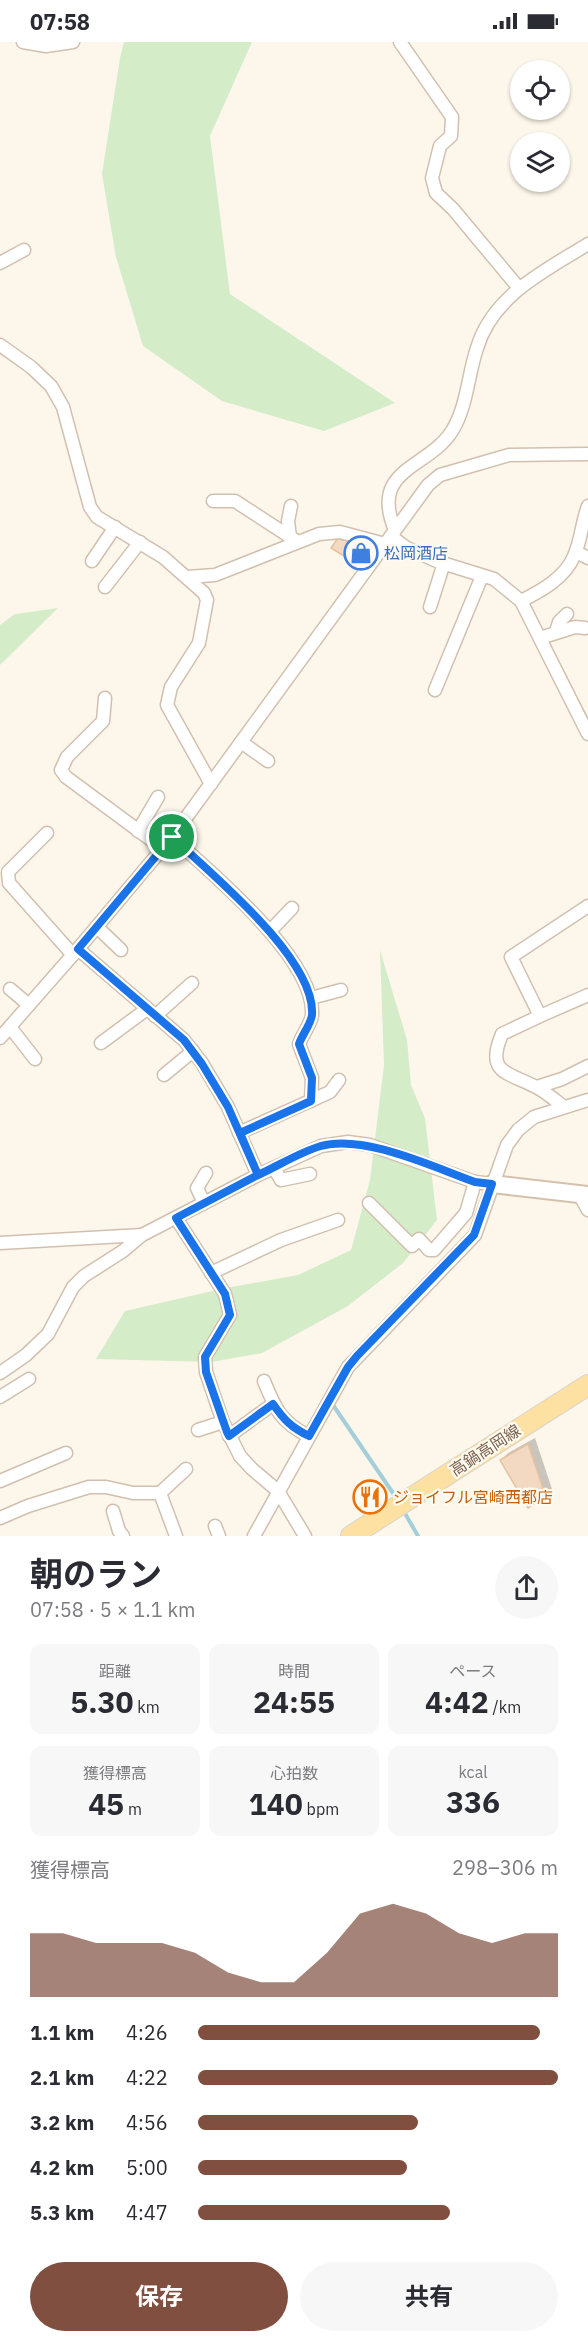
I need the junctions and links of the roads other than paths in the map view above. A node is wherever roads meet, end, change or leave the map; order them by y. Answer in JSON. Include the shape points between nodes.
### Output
{"nodes":[{"id":1,"x":24,"y":42,"type":"edge"},
{"id":2,"x":73,"y":42,"type":"edge"},
{"id":3,"x":400,"y":42,"type":"edge"},
{"id":4,"x":588,"y":244,"type":"edge"},
{"id":5,"x":24,"y":250,"type":"dead end"},
{"id":6,"x":0,"y":263,"type":"edge"},
{"id":7,"x":518,"y":287,"type":"junction"},
{"id":8,"x":0,"y":345,"type":"edge"},
{"id":9,"x":588,"y":454,"type":"edge"},
{"id":10,"x":213,"y":501,"type":"dead end"},
{"id":11,"x":291,"y":506,"type":"dead end"},
{"id":12,"x":588,"y":506,"type":"edge"},
{"id":13,"x":115,"y":527,"type":"junction"},
{"id":14,"x":391,"y":537,"type":"junction"},
{"id":15,"x":294,"y":539,"type":"junction"},
{"id":16,"x":140,"y":542,"type":"junction"},
{"id":17,"x":576,"y":552,"type":"junction"},
{"id":18,"x":588,"y":558,"type":"edge"},
{"id":19,"x":92,"y":561,"type":"dead end"},
{"id":20,"x":444,"y":563,"type":"junction"},
{"id":21,"x":482,"y":576,"type":"junction"},
{"id":22,"x":187,"y":577,"type":"junction"},
{"id":23,"x":105,"y":587,"type":"dead end"},
{"id":24,"x":521,"y":601,"type":"junction"},
{"id":25,"x":430,"y":607,"type":"dead end"},
{"id":26,"x":567,"y":614,"type":"dead end"},
{"id":27,"x":585,"y":628,"type":"dead end"},
{"id":28,"x":556,"y":632,"type":"junction"},
{"id":29,"x":540,"y":638,"type":"junction"},
{"id":30,"x":435,"y":690,"type":"dead end"},
{"id":31,"x":105,"y":698,"type":"dead end"},
{"id":32,"x":586,"y":726,"type":"edge"},
{"id":33,"x":241,"y":742,"type":"junction"},
{"id":34,"x":268,"y":761,"type":"dead end"},
{"id":35,"x":211,"y":784,"type":"junction"},
{"id":36,"x":158,"y":797,"type":"dead end"},
{"id":37,"x":138,"y":831,"type":"junction"},
{"id":38,"x":47,"y":833,"type":"dead end"},
{"id":39,"x":172,"y":837,"type":"junction"},
{"id":40,"x":162,"y":848,"type":"junction"},
{"id":41,"x":588,"y":906,"type":"edge"},
{"id":42,"x":292,"y":908,"type":"dead end"},
{"id":43,"x":97,"y":927,"type":"junction"},
{"id":44,"x":271,"y":930,"type":"junction"},
{"id":45,"x":121,"y":950,"type":"dead end"},
{"id":46,"x":76,"y":952,"type":"junction"},
{"id":47,"x":192,"y":983,"type":"dead end"},
{"id":48,"x":10,"y":989,"type":"dead end"},
{"id":49,"x":341,"y":990,"type":"dead end"},
{"id":50,"x":588,"y":995,"type":"edge"},
{"id":51,"x":311,"y":998,"type":"junction"},
{"id":52,"x":30,"y":1005,"type":"junction"},
{"id":53,"x":151,"y":1012,"type":"junction"},
{"id":54,"x":540,"y":1016,"type":"junction"},
{"id":55,"x":10,"y":1027,"type":"junction"},
{"id":56,"x":0,"y":1038,"type":"edge"},
{"id":57,"x":101,"y":1042,"type":"dead end"},
{"id":58,"x":193,"y":1051,"type":"junction"},
{"id":59,"x":35,"y":1059,"type":"dead end"},
{"id":60,"x":588,"y":1066,"type":"edge"},
{"id":61,"x":164,"y":1075,"type":"dead end"},
{"id":62,"x":339,"y":1080,"type":"dead end"},
{"id":63,"x":537,"y":1087,"type":"junction"},
{"id":64,"x":588,"y":1100,"type":"edge"},
{"id":65,"x":311,"y":1101,"type":"junction"},
{"id":66,"x":564,"y":1107,"type":"junction"},
{"id":67,"x":240,"y":1133,"type":"junction"},
{"id":68,"x":274,"y":1168,"type":"junction"},
{"id":69,"x":206,"y":1173,"type":"dead end"},
{"id":70,"x":310,"y":1174,"type":"dead end"},
{"id":71,"x":258,"y":1175,"type":"junction"},
{"id":72,"x":483,"y":1183,"type":"junction"},
{"id":73,"x":583,"y":1194,"type":"edge"},
{"id":74,"x":204,"y":1203,"type":"junction"},
{"id":75,"x":369,"y":1203,"type":"dead end"},
{"id":76,"x":588,"y":1210,"type":"edge"},
{"id":77,"x":176,"y":1218,"type":"junction"},
{"id":78,"x":338,"y":1220,"type":"dead end"},
{"id":79,"x":142,"y":1235,"type":"junction"},
{"id":80,"x":0,"y":1243,"type":"edge"},
{"id":81,"x":211,"y":1273,"type":"junction"},
{"id":82,"x":0,"y":1373,"type":"edge"},
{"id":83,"x":29,"y":1379,"type":"dead end"},
{"id":84,"x":264,"y":1381,"type":"dead end"},
{"id":85,"x":588,"y":1385,"type":"edge"},
{"id":86,"x":0,"y":1397,"type":"edge"},
{"id":87,"x":273,"y":1404,"type":"junction"},
{"id":88,"x":223,"y":1422,"type":"junction"},
{"id":89,"x":198,"y":1430,"type":"dead end"},
{"id":90,"x":229,"y":1436,"type":"junction"},
{"id":91,"x":309,"y":1436,"type":"junction"},
{"id":92,"x":66,"y":1453,"type":"dead end"},
{"id":93,"x":186,"y":1468,"type":"dead end"},
{"id":94,"x":0,"y":1481,"type":"edge"},
{"id":95,"x":278,"y":1491,"type":"junction"},
{"id":96,"x":160,"y":1493,"type":"junction"},
{"id":97,"x":113,"y":1511,"type":"dead end"},
{"id":98,"x":0,"y":1518,"type":"edge"},
{"id":99,"x":123,"y":1536,"type":"edge"},
{"id":100,"x":176,"y":1536,"type":"edge"},
{"id":101,"x":254,"y":1536,"type":"edge"},
{"id":102,"x":305,"y":1536,"type":"edge"},
{"id":103,"x":351,"y":1536,"type":"edge"}],
"edges":[{"from":1,"to":2,"type":"street","via":[[46,46]]},
{"from":3,"to":7,"type":"street","via":[[452,117],[451,136],[440,146],[432,178],[436,193]]},
{"from":4,"to":7,"type":"street"},
{"from":5,"to":6,"type":"street"},
{"from":7,"to":14,"type":"street","via":[[491,317],[477,345],[460,419],[454,429],[447,439],[407,468],[391,490],[387,507]]},
{"from":8,"to":13,"type":"street","via":[[51,386],[63,407],[90,507],[97,517]]},
{"from":9,"to":14,"type":"street","via":[[509,455],[440,475],[428,485]]},
{"from":10,"to":15,"type":"street","via":[[235,501]]},
{"from":11,"to":15,"type":"street","via":[[288,521]]},
{"from":12,"to":17,"type":"street"},
{"from":13,"to":16,"type":"street"},
{"from":13,"to":19,"type":"street"},
{"from":14,"to":15,"type":"street","via":[[340,532]]},
{"from":14,"to":20,"type":"street"},
{"from":14,"to":33,"type":"street"},
{"from":15,"to":22,"type":"street","via":[[214,575]]},
{"from":16,"to":22,"type":"street"},
{"from":16,"to":23,"type":"street"},
{"from":17,"to":18,"type":"street"},
{"from":17,"to":24,"type":"street","via":[[563,573],[545,589]]},
{"from":20,"to":21,"type":"street"},
{"from":20,"to":25,"type":"street"},
{"from":21,"to":24,"type":"street","via":[[494,579]]},
{"from":21,"to":30,"type":"street"},
{"from":22,"to":35,"type":"street","via":[[207,600],[199,644],[171,687],[167,705]]},
{"from":24,"to":29,"type":"street"},
{"from":26,"to":28,"type":"street"},
{"from":27,"to":28,"type":"street"},
{"from":28,"to":29,"type":"street"},
{"from":29,"to":32,"type":"street"},
{"from":31,"to":37,"type":"street","via":[[103,721],[67,757],[61,770]]},
{"from":33,"to":34,"type":"street"},
{"from":33,"to":35,"type":"street"},
{"from":35,"to":39,"type":"street"},
{"from":36,"to":37,"type":"street"},
{"from":37,"to":40,"type":"street"},
{"from":38,"to":46,"type":"street","via":[[8,872],[9,883]]},
{"from":39,"to":40,"type":"street"},
{"from":39,"to":44,"type":"street"},
{"from":40,"to":43,"type":"street"},
{"from":41,"to":54,"type":"street","via":[[511,957]]},
{"from":42,"to":44,"type":"street"},
{"from":43,"to":45,"type":"street"},
{"from":43,"to":46,"type":"street"},
{"from":44,"to":51,"type":"street"},
{"from":46,"to":52,"type":"street"},
{"from":46,"to":53,"type":"street"},
{"from":47,"to":53,"type":"street"},
{"from":48,"to":52,"type":"street"},
{"from":49,"to":51,"type":"street"},
{"from":50,"to":54,"type":"street"},
{"from":51,"to":65,"type":"street","via":[[312,1017],[299,1044],[312,1078]]},
{"from":52,"to":55,"type":"street"},
{"from":53,"to":57,"type":"street"},
{"from":53,"to":58,"type":"street"},
{"from":54,"to":63,"type":"street","via":[[502,1034],[495,1050],[496,1063],[506,1075]]},
{"from":55,"to":56,"type":"street"},
{"from":55,"to":59,"type":"street"},
{"from":58,"to":61,"type":"street"},
{"from":58,"to":67,"type":"street"},
{"from":60,"to":63,"type":"street"},
{"from":62,"to":65,"type":"street","via":[[330,1092]]},
{"from":63,"to":66,"type":"street"},
{"from":64,"to":66,"type":"street"},
{"from":65,"to":67,"type":"street"},
{"from":66,"to":72,"type":"street","via":[[534,1118],[518,1130]]},
{"from":67,"to":71,"type":"street"},
{"from":68,"to":70,"type":"street","via":[[281,1180]]},
{"from":68,"to":71,"type":"street"},
{"from":68,"to":72,"type":"street","via":[[321,1146],[348,1142]]},
{"from":69,"to":74,"type":"street","via":[[197,1188]]},
{"from":71,"to":74,"type":"street"},
{"from":72,"to":73,"type":"street"},
{"from":72,"to":75,"type":"street","via":[[466,1213],[434,1250],[419,1239],[412,1246]]},
{"from":72,"to":91,"type":"street","via":[[474,1235],[357,1356]]},
{"from":73,"to":76,"type":"street"},
{"from":74,"to":77,"type":"street"},
{"from":77,"to":79,"type":"street"},
{"from":77,"to":81,"type":"street"},
{"from":78,"to":81,"type":"street","via":[[281,1240]]},
{"from":79,"to":80,"type":"street"},
{"from":79,"to":82,"type":"street","via":[[84,1276],[73,1287],[48,1334]]},
{"from":81,"to":88,"type":"street","via":[[225,1294],[230,1315],[205,1357],[206,1372]]},
{"from":83,"to":86,"type":"street"},
{"from":84,"to":87,"type":"street"},
{"from":85,"to":103,"type":"main road","name":"高鍋高岡線"},
{"from":87,"to":90,"type":"street"},
{"from":87,"to":91,"type":"street","via":[[284,1421]]},
{"from":88,"to":89,"type":"street"},
{"from":88,"to":90,"type":"street"},
{"from":90,"to":95,"type":"street","via":[[252,1469]]},
{"from":91,"to":95,"type":"street"},
{"from":92,"to":94,"type":"street"},
{"from":93,"to":96,"type":"street"},
{"from":95,"to":101,"type":"street"},
{"from":95,"to":102,"type":"street"},
{"from":96,"to":98,"type":"street","via":[[89,1487]]},
{"from":96,"to":100,"type":"street"},
{"from":97,"to":99,"type":"street"}]}
